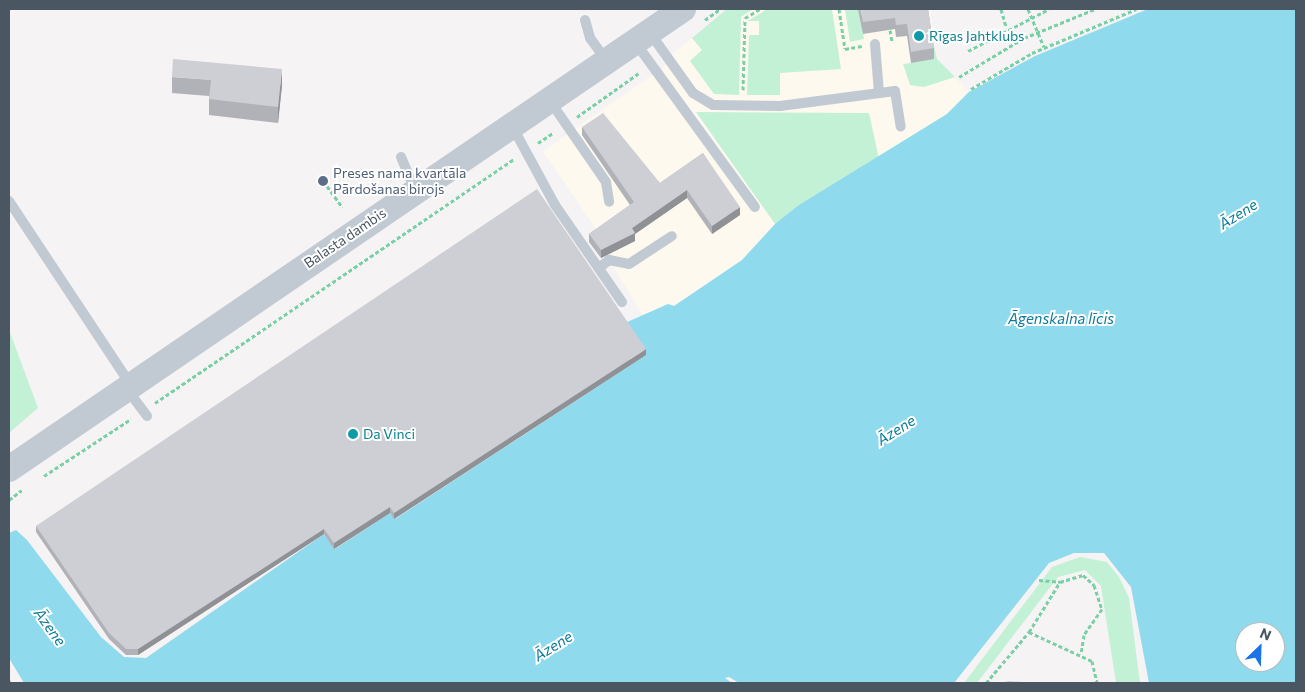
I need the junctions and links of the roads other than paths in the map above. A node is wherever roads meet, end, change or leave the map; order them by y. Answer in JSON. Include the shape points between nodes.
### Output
{"nodes":[{"id":1,"x":690,"y":18,"type":"edge"},
{"id":2,"x":585,"y":20,"type":"dead end"},
{"id":3,"x":641,"y":36,"type":"junction"},
{"id":4,"x":874,"y":44,"type":"dead end"},
{"id":5,"x":606,"y":60,"type":"junction"},
{"id":6,"x":879,"y":93,"type":"junction"},
{"id":7,"x":550,"y":100,"type":"junction"},
{"id":8,"x":512,"y":126,"type":"junction"},
{"id":9,"x":901,"y":127,"type":"dead end"},
{"id":10,"x":401,"y":157,"type":"dead end"},
{"id":11,"x":416,"y":191,"type":"junction"},
{"id":12,"x":9,"y":201,"type":"edge"},
{"id":13,"x":609,"y":202,"type":"dead end"},
{"id":14,"x":755,"y":207,"type":"dead end"},
{"id":15,"x":672,"y":236,"type":"dead end"},
{"id":16,"x":598,"y":268,"type":"junction"},
{"id":17,"x":622,"y":302,"type":"dead end"},
{"id":18,"x":128,"y":386,"type":"junction"},
{"id":19,"x":145,"y":414,"type":"road end"},
{"id":20,"x":17,"y":479,"type":"edge"}],
"edges":[{"from":1,"to":3,"type":"street","name":"Balasta dambis"},
{"from":2,"to":5,"type":"lane","via":[[590,38]]},
{"from":3,"to":5,"type":"street","name":"Balasta dambis"},
{"from":3,"to":6,"type":"lane","via":[[693,93],[713,105],[780,106]]},
{"from":3,"to":14,"type":"lane","via":[[652,64]]},
{"from":4,"to":6,"type":"lane"},
{"from":5,"to":7,"type":"street","name":"Balasta dambis"},
{"from":6,"to":9,"type":"lane","via":[[895,92]]},
{"from":7,"to":8,"type":"street","name":"Balasta dambis"},
{"from":7,"to":13,"type":"lane","via":[[606,182]]},
{"from":8,"to":11,"type":"street","name":"Balasta dambis"},
{"from":8,"to":16,"type":"lane","via":[[555,204]]},
{"from":10,"to":11,"type":"lane"},
{"from":11,"to":18,"type":"street","name":"Balasta dambis"},
{"from":12,"to":18,"type":"lane"},
{"from":15,"to":16,"type":"lane","via":[[628,264],[609,260]]},
{"from":16,"to":17,"type":"lane"},
{"from":18,"to":19,"type":"lane"},
{"from":18,"to":20,"type":"street","name":"Balasta dambis"}]}
